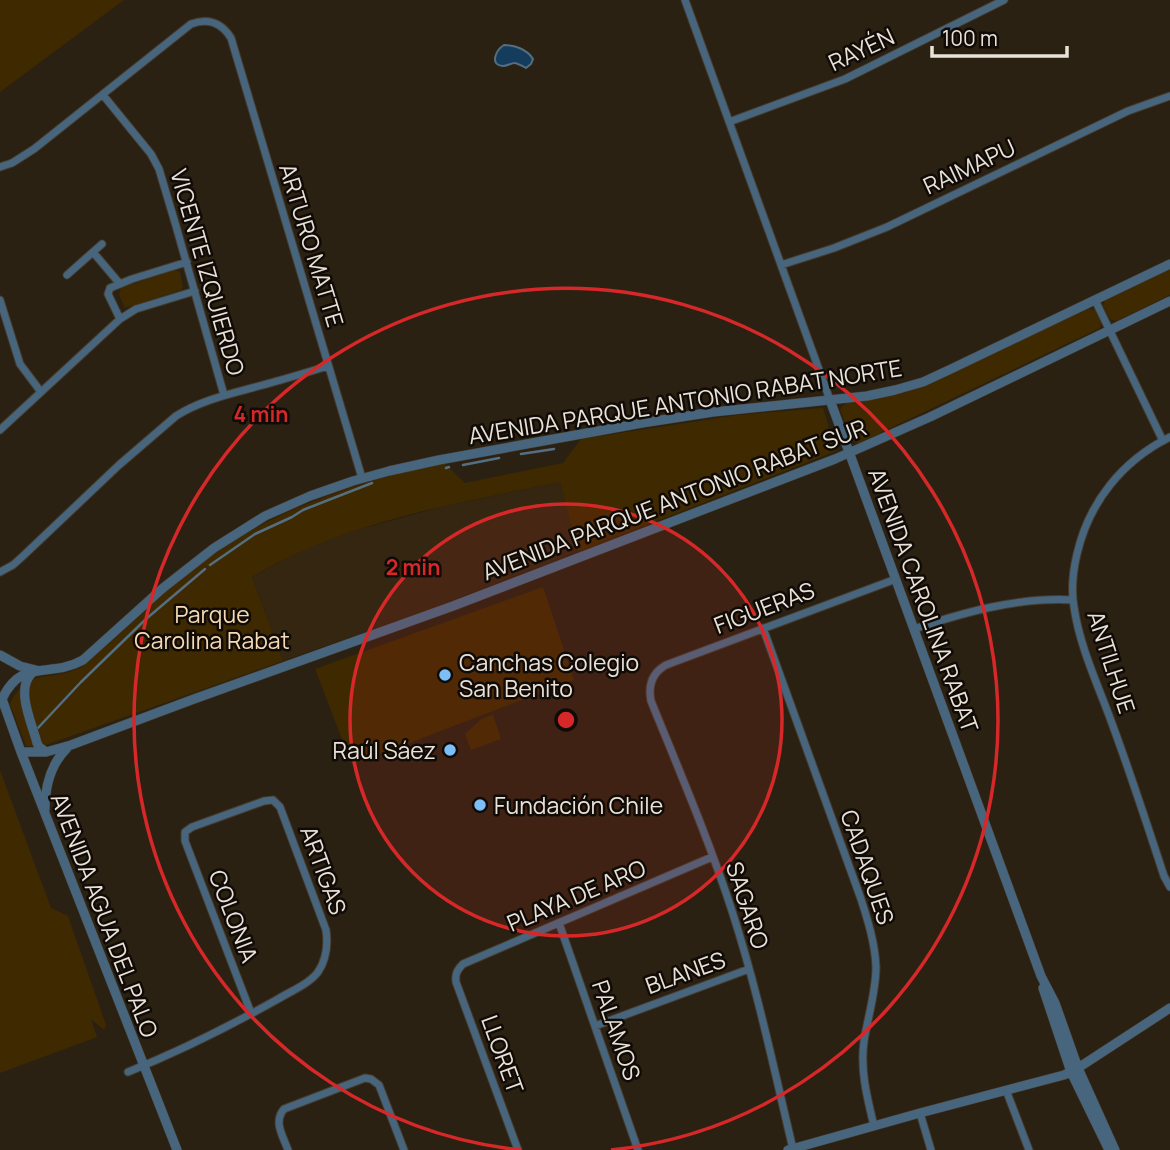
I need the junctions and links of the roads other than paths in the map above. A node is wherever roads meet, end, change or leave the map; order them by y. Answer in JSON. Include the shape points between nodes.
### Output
{"nodes":[{"id":1,"x":685,"y":0,"type":"edge"},
{"id":2,"x":1004,"y":0,"type":"edge"},
{"id":3,"x":103,"y":95,"type":"junction"},
{"id":4,"x":1170,"y":96,"type":"edge"},
{"id":5,"x":729,"y":122,"type":"junction"},
{"id":6,"x":0,"y":167,"type":"edge"},
{"id":7,"x":102,"y":244,"type":"dead end"},
{"id":8,"x":93,"y":252,"type":"junction"},
{"id":9,"x":187,"y":262,"type":"junction"},
{"id":10,"x":1170,"y":264,"type":"edge"},
{"id":11,"x":781,"y":265,"type":"junction"},
{"id":12,"x":67,"y":275,"type":"dead end"},
{"id":13,"x":120,"y":284,"type":"junction"},
{"id":14,"x":194,"y":291,"type":"junction"},
{"id":15,"x":0,"y":300,"type":"edge"},
{"id":16,"x":1095,"y":300,"type":"junction"},
{"id":17,"x":1170,"y":301,"type":"edge"},
{"id":18,"x":120,"y":319,"type":"junction"},
{"id":19,"x":1109,"y":330,"type":"junction"},
{"id":20,"x":328,"y":366,"type":"junction"},
{"id":21,"x":41,"y":392,"type":"junction"},
{"id":22,"x":224,"y":395,"type":"junction"},
{"id":23,"x":830,"y":400,"type":"junction"},
{"id":24,"x":0,"y":430,"type":"edge"},
{"id":25,"x":1166,"y":439,"type":"edge"},
{"id":26,"x":850,"y":453,"type":"junction"},
{"id":27,"x":362,"y":478,"type":"junction"},
{"id":28,"x":0,"y":572,"type":"edge"},
{"id":29,"x":896,"y":579,"type":"junction"},
{"id":30,"x":1073,"y":600,"type":"junction"},
{"id":31,"x":763,"y":628,"type":"junction"},
{"id":32,"x":914,"y":629,"type":"junction"},
{"id":33,"x":0,"y":655,"type":"edge"},
{"id":34,"x":36,"y":671,"type":"junction"},
{"id":35,"x":652,"y":680,"type":"joint"},
{"id":36,"x":1,"y":697,"type":"edge"},
{"id":37,"x":71,"y":745,"type":"junction"},
{"id":38,"x":21,"y":752,"type":"junction"},
{"id":39,"x":46,"y":752,"type":"junction"},
{"id":40,"x":45,"y":814,"type":"junction"},
{"id":41,"x":185,"y":832,"type":"joint"},
{"id":42,"x":712,"y":857,"type":"junction"},
{"id":43,"x":1170,"y":887,"type":"edge"},
{"id":44,"x":559,"y":923,"type":"junction"},
{"id":45,"x":749,"y":969,"type":"junction"},
{"id":46,"x":457,"y":971,"type":"joint"},
{"id":47,"x":1170,"y":1009,"type":"edge"},
{"id":48,"x":251,"y":1013,"type":"junction"},
{"id":49,"x":595,"y":1026,"type":"junction"},
{"id":50,"x":144,"y":1065,"type":"junction"},
{"id":51,"x":1074,"y":1070,"type":"junction"},
{"id":52,"x":128,"y":1072,"type":"dead end"},
{"id":53,"x":1006,"y":1090,"type":"junction"},
{"id":54,"x":920,"y":1112,"type":"junction"},
{"id":55,"x":874,"y":1126,"type":"junction"},
{"id":56,"x":791,"y":1149,"type":"edge"},
{"id":57,"x":177,"y":1150,"type":"edge"},
{"id":58,"x":288,"y":1150,"type":"edge"},
{"id":59,"x":404,"y":1150,"type":"edge"},
{"id":60,"x":519,"y":1150,"type":"edge"},
{"id":61,"x":638,"y":1150,"type":"edge"},
{"id":62,"x":931,"y":1150,"type":"edge"},
{"id":63,"x":1029,"y":1150,"type":"edge"},
{"id":64,"x":1109,"y":1150,"type":"edge"},
{"id":65,"x":1115,"y":1150,"type":"edge"}],
"edges":[{"from":1,"to":5,"type":"street","name":"AVENIDA CAROLINA RABAT"},
{"from":2,"to":5,"type":"street","name":"RAYÉN","via":[[845,79]]},
{"from":3,"to":6,"type":"street","via":[[18,160]]},
{"from":3,"to":9,"type":"street","name":"VICENTE IZQUIERDO","via":[[154,158]]},
{"from":3,"to":20,"type":"street","name":"ARTURO MATTE","via":[[191,24],[214,22],[231,37]]},
{"from":4,"to":11,"type":"street","name":"RAIMAPU","via":[[1128,111],[887,227]]},
{"from":5,"to":11,"type":"street","name":"AVENIDA CAROLINA RABAT"},
{"from":7,"to":8,"type":"street"},
{"from":8,"to":12,"type":"street"},
{"from":8,"to":13,"type":"street"},
{"from":9,"to":13,"type":"street"},
{"from":9,"to":14,"type":"street","name":"VICENTE IZQUIERDO"},
{"from":10,"to":16,"type":"street","name":"AVENIDA PARQUE ANTONIO RABAT NORTE"},
{"from":11,"to":23,"type":"street","name":"AVENIDA CAROLINA RABAT"},
{"from":13,"to":18,"type":"street","via":[[108,294]]},
{"from":14,"to":18,"type":"street","via":[[136,309]]},
{"from":14,"to":22,"type":"street","name":"VICENTE IZQUIERDO"},
{"from":15,"to":21,"type":"street","via":[[20,365]]},
{"from":16,"to":19,"type":"street"},
{"from":16,"to":23,"type":"street","name":"AVENIDA PARQUE ANTONIO RABAT NORTE","via":[[923,382]]},
{"from":17,"to":19,"type":"street","name":"AVENIDA PARQUE ANTONIO RABAT SUR"},
{"from":18,"to":21,"type":"street"},
{"from":19,"to":25,"type":"street"},
{"from":19,"to":26,"type":"street","name":"AVENIDA PARQUE ANTONIO RABAT SUR"},
{"from":20,"to":22,"type":"street"},
{"from":20,"to":27,"type":"street","name":"ARTURO MATTE"},
{"from":21,"to":24,"type":"street"},
{"from":22,"to":28,"type":"street","via":[[176,416]]},
{"from":23,"to":26,"type":"street","name":"AVENIDA CAROLINA RABAT"},
{"from":23,"to":27,"type":"street","name":"AVENIDA PARQUE ANTONIO RABAT NORTE","via":[[642,423]]},
{"from":25,"to":30,"type":"street","name":"ANTILHUE","via":[[1124,468],[1091,512],[1076,560]]},
{"from":26,"to":29,"type":"street","name":"AVENIDA CAROLINA RABAT"},
{"from":26,"to":37,"type":"street","name":"AVENIDA PARQUE ANTONIO RABAT SUR","via":[[453,606]]},
{"from":27,"to":34,"type":"street","name":"AVENIDA PARQUE ANTONIO RABAT NORTE","via":[[300,500],[243,528],[173,580],[83,660]]},
{"from":29,"to":31,"type":"street","name":"FIGUERAS"},
{"from":29,"to":32,"type":"street","name":"AVENIDA CAROLINA RABAT"},
{"from":30,"to":32,"type":"street","via":[[988,607]]},
{"from":30,"to":43,"type":"street","name":"ANTILHUE","via":[[1086,653]]},
{"from":31,"to":35,"type":"street","name":"FIGUERAS","via":[[666,665]]},
{"from":31,"to":55,"type":"street","name":"CADAQUES","via":[[871,934],[875,988],[863,1072]]},
{"from":32,"to":51,"type":"street","name":"AVENIDA CAROLINA RABAT"},
{"from":33,"to":34,"type":"street"},
{"from":34,"to":36,"type":"street","name":"AVENIDA PARQUE ANTONIO RABAT NORTE","via":[[16,678]]},
{"from":34,"to":39,"type":"street","via":[[24,683],[24,695],[37,743]]},
{"from":35,"to":42,"type":"street","name":"SAGARO","via":[[652,701]]},
{"from":36,"to":38,"type":"street","name":"AVENIDA AGUA DEL PALO"},
{"from":37,"to":39,"type":"street","name":"AVENIDA PARQUE ANTONIO RABAT SUR"},
{"from":37,"to":40,"type":"street","via":[[51,772]]},
{"from":38,"to":39,"type":"street","name":"AVENIDA PARQUE ANTONIO RABAT SUR"},
{"from":38,"to":40,"type":"street","name":"AVENIDA AGUA DEL PALO"},
{"from":40,"to":50,"type":"street","name":"AVENIDA AGUA DEL PALO"},
{"from":41,"to":48,"type":"street","name":"COLONIA"},
{"from":41,"to":48,"type":"street","name":"ARTIGAS","via":[[273,800],[280,807],[324,924],[327,943],[318,972]]},
{"from":42,"to":44,"type":"street","name":"PLAYA DE ARO"},
{"from":42,"to":45,"type":"street","name":"SAGARO"},
{"from":44,"to":46,"type":"street","name":"PLAYA DE ARO","via":[[463,964]]},
{"from":44,"to":49,"type":"street","name":"PALAMOS"},
{"from":45,"to":49,"type":"street","name":"BLANES"},
{"from":45,"to":56,"type":"street","name":"SAGARO"},
{"from":46,"to":60,"type":"street","name":"LLORET","via":[[456,982]]},
{"from":47,"to":51,"type":"street"},
{"from":48,"to":50,"type":"street"},
{"from":49,"to":61,"type":"street","name":"PALAMOS"},
{"from":50,"to":52,"type":"street"},
{"from":50,"to":57,"type":"street","name":"AVENIDA AGUA DEL PALO"},
{"from":51,"to":53,"type":"street"},
{"from":51,"to":64,"type":"street","name":"AVENIDA CAROLINA RABAT"},
{"from":51,"to":65,"type":"street","name":"AVENIDA CAROLINA RABAT"},
{"from":53,"to":54,"type":"street"},
{"from":53,"to":63,"type":"street"},
{"from":54,"to":55,"type":"street"},
{"from":54,"to":62,"type":"street"},
{"from":55,"to":56,"type":"street"},
{"from":58,"to":59,"type":"street","via":[[278,1120],[284,1109],[365,1078],[379,1085]]}]}
